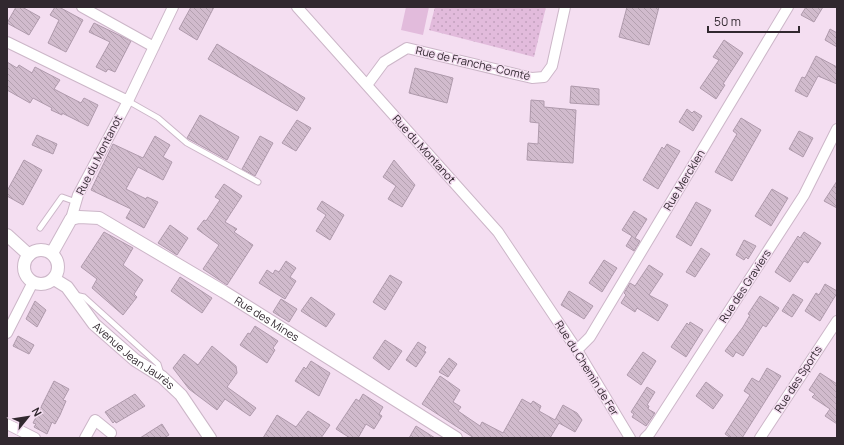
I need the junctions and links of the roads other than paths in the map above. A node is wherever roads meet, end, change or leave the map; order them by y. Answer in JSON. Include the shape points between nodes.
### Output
{"nodes":[{"id":1,"x":82,"y":7,"type":"edge"},
{"id":2,"x":173,"y":7,"type":"edge"},
{"id":3,"x":297,"y":7,"type":"edge"},
{"id":4,"x":565,"y":7,"type":"edge"},
{"id":5,"x":788,"y":7,"type":"edge"},
{"id":6,"x":7,"y":42,"type":"edge"},
{"id":7,"x":154,"y":47,"type":"junction"},
{"id":8,"x":367,"y":85,"type":"junction"},
{"id":9,"x":128,"y":101,"type":"junction"},
{"id":10,"x":837,"y":129,"type":"edge"},
{"id":11,"x":258,"y":182,"type":"dead end"},
{"id":12,"x":76,"y":202,"type":"junction"},
{"id":13,"x":72,"y":219,"type":"junction"},
{"id":14,"x":40,"y":228,"type":"dead end"},
{"id":15,"x":7,"y":235,"type":"edge"},
{"id":16,"x":52,"y":253,"type":"junction"},
{"id":17,"x":29,"y":255,"type":"junction"},
{"id":18,"x":54,"y":279,"type":"junction"},
{"id":19,"x":33,"y":282,"type":"junction"},
{"id":20,"x":543,"y":298,"type":"joint"},
{"id":21,"x":837,"y":321,"type":"edge"},
{"id":22,"x":7,"y":333,"type":"edge"},
{"id":23,"x":577,"y":350,"type":"junction"},
{"id":24,"x":7,"y":424,"type":"edge"},
{"id":25,"x":111,"y":433,"type":"dead end"},
{"id":26,"x":35,"y":438,"type":"edge"},
{"id":27,"x":85,"y":438,"type":"edge"},
{"id":28,"x":210,"y":438,"type":"edge"},
{"id":29,"x":456,"y":438,"type":"edge"},
{"id":30,"x":630,"y":438,"type":"edge"},
{"id":31,"x":645,"y":438,"type":"edge"},
{"id":32,"x":760,"y":438,"type":"edge"}],
"edges":[{"from":1,"to":7,"type":"street"},
{"from":2,"to":7,"type":"street","name":"Rue du Montanot"},
{"from":3,"to":8,"type":"street","name":"Rue du Montanot"},
{"from":4,"to":8,"type":"street","name":"Rue de Franche-Comté","via":[[552,66],[544,77],[532,78],[406,48],[384,62]]},
{"from":5,"to":23,"type":"street","name":"Rue Mercklen","via":[[590,337]]},
{"from":6,"to":9,"type":"street"},
{"from":7,"to":9,"type":"street","name":"Rue du Montanot"},
{"from":8,"to":20,"type":"street","name":"Rue du Montanot","via":[[498,232]]},
{"from":9,"to":11,"type":"lane","via":[[158,118],[187,143]]},
{"from":9,"to":12,"type":"street","name":"Rue du Montanot"},
{"from":10,"to":31,"type":"street","name":"Rue des Graviers","via":[[804,195]]},
{"from":12,"to":13,"type":"street","name":"Rue du Montanot"},
{"from":12,"to":14,"type":"lane","via":[[62,197]]},
{"from":13,"to":16,"type":"street"},
{"from":13,"to":29,"type":"street","name":"Rue des Mines","via":[[99,218],[120,229]]},
{"from":15,"to":17,"type":"street"},
{"from":16,"to":17,"type":"street","via":[[40,250]]},
{"from":16,"to":18,"type":"street","via":[[58,266]]},
{"from":17,"to":19,"type":"street","via":[[25,269]]},
{"from":18,"to":19,"type":"street","via":[[44,284]]},
{"from":18,"to":28,"type":"street","name":"Avenue Jean Jaurès","via":[[67,286],[94,324],[181,395]]},
{"from":19,"to":22,"type":"street"},
{"from":20,"to":23,"type":"street","name":"Rue du Chemin de Fer"},
{"from":21,"to":32,"type":"street","name":"Rue des Sports"},
{"from":23,"to":30,"type":"street","name":"Rue du Chemin de Fer"},
{"from":24,"to":26,"type":"street"},
{"from":25,"to":27,"type":"street","via":[[95,420]]}]}
